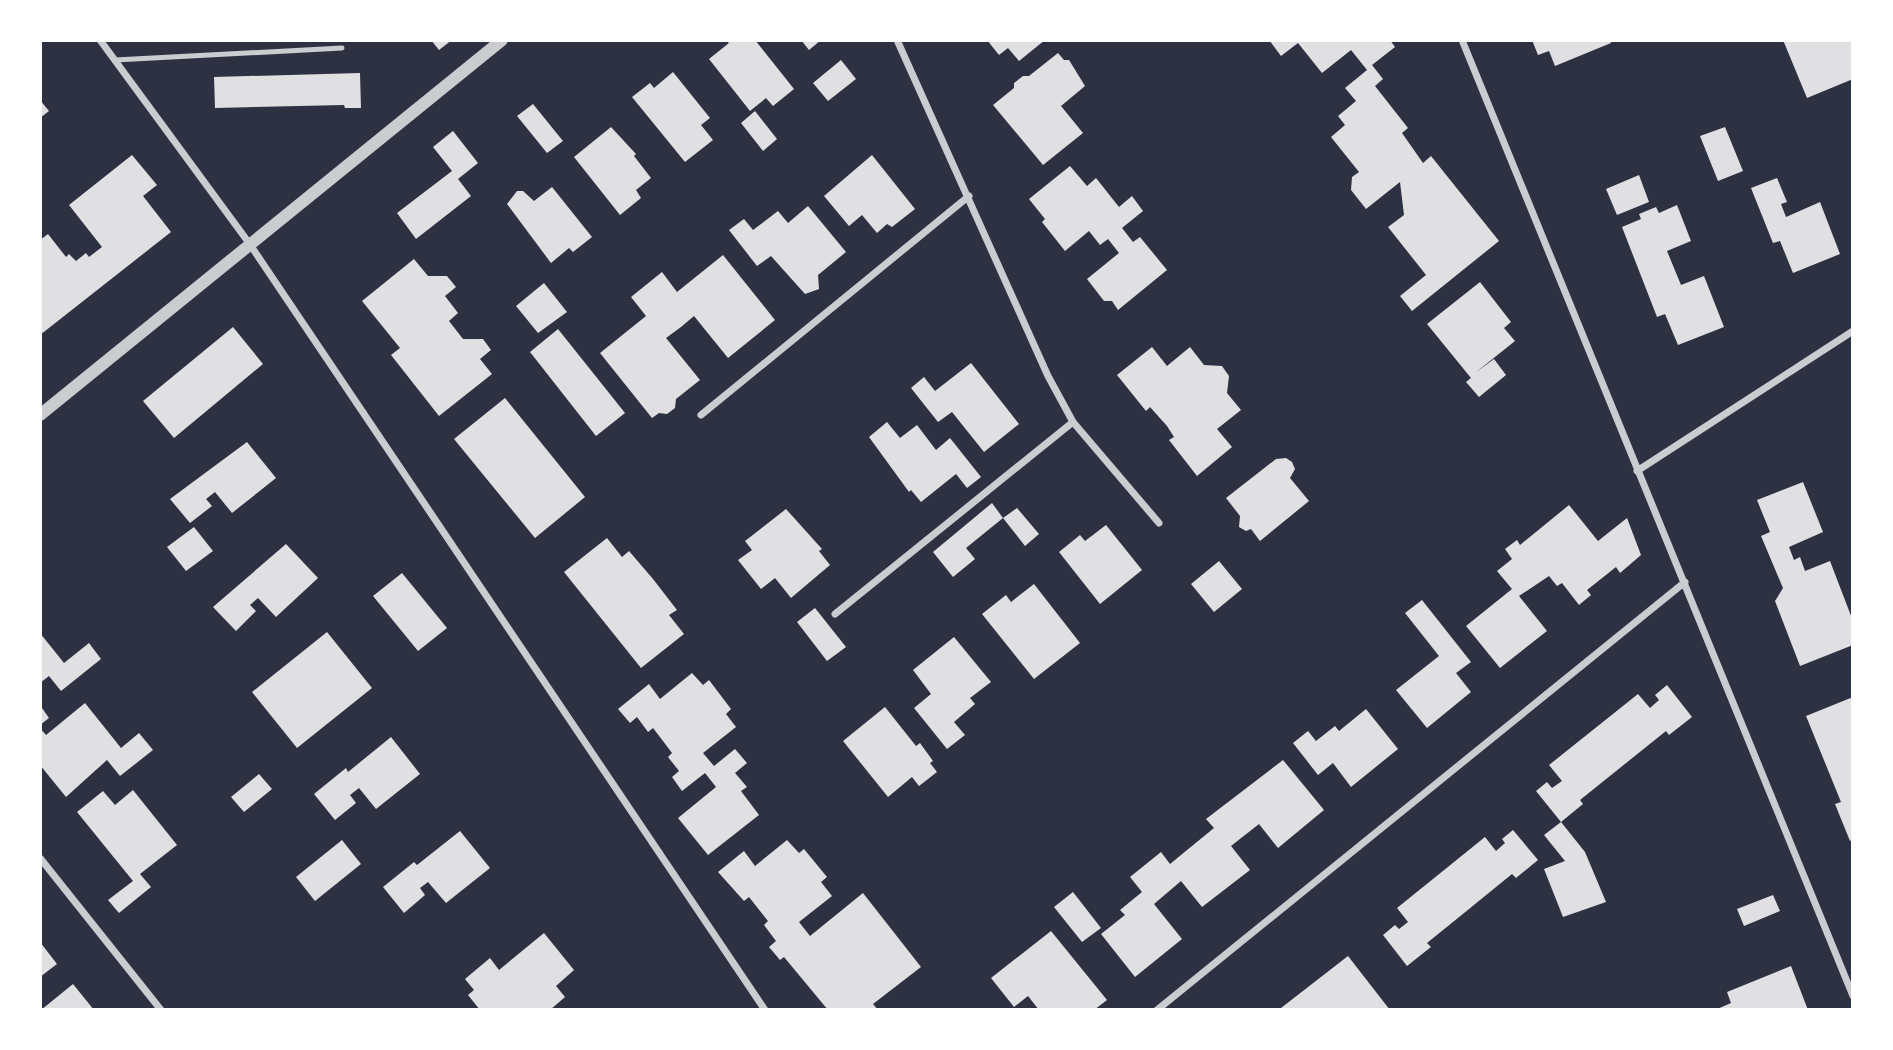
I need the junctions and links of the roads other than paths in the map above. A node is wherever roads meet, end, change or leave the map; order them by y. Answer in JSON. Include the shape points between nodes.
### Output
{"nodes":[{"id":1,"x":100,"y":40,"type":"edge"},
{"id":2,"x":502,"y":40,"type":"edge"},
{"id":3,"x":897,"y":40,"type":"edge"},
{"id":4,"x":1462,"y":40,"type":"edge"},
{"id":5,"x":342,"y":48,"type":"dead end"},
{"id":6,"x":115,"y":60,"type":"junction"},
{"id":7,"x":969,"y":196,"type":"junction"},
{"id":8,"x":249,"y":243,"type":"junction"},
{"id":9,"x":1853,"y":331,"type":"edge"},
{"id":10,"x":40,"y":415,"type":"edge"},
{"id":11,"x":701,"y":415,"type":"dead end"},
{"id":12,"x":1073,"y":422,"type":"junction"},
{"id":13,"x":1637,"y":471,"type":"junction"},
{"id":14,"x":1159,"y":523,"type":"dead end"},
{"id":15,"x":1685,"y":582,"type":"junction"},
{"id":16,"x":835,"y":614,"type":"dead end"},
{"id":17,"x":40,"y":858,"type":"edge"},
{"id":18,"x":1853,"y":996,"type":"edge"},
{"id":19,"x":161,"y":1010,"type":"edge"},
{"id":20,"x":765,"y":1010,"type":"edge"},
{"id":21,"x":1157,"y":1010,"type":"edge"}],
"edges":[{"from":1,"to":6,"type":"street"},
{"from":2,"to":8,"type":"street"},
{"from":3,"to":7,"type":"street"},
{"from":4,"to":13,"type":"street"},
{"from":5,"to":6,"type":"lane"},
{"from":6,"to":8,"type":"street"},
{"from":7,"to":11,"type":"street"},
{"from":7,"to":12,"type":"street"},
{"from":8,"to":10,"type":"street"},
{"from":8,"to":20,"type":"street"},
{"from":9,"to":13,"type":"street"},
{"from":12,"to":14,"type":"street"},
{"from":12,"to":16,"type":"street"},
{"from":13,"to":15,"type":"street"},
{"from":15,"to":18,"type":"street"},
{"from":15,"to":21,"type":"street"},
{"from":17,"to":19,"type":"street"}]}
